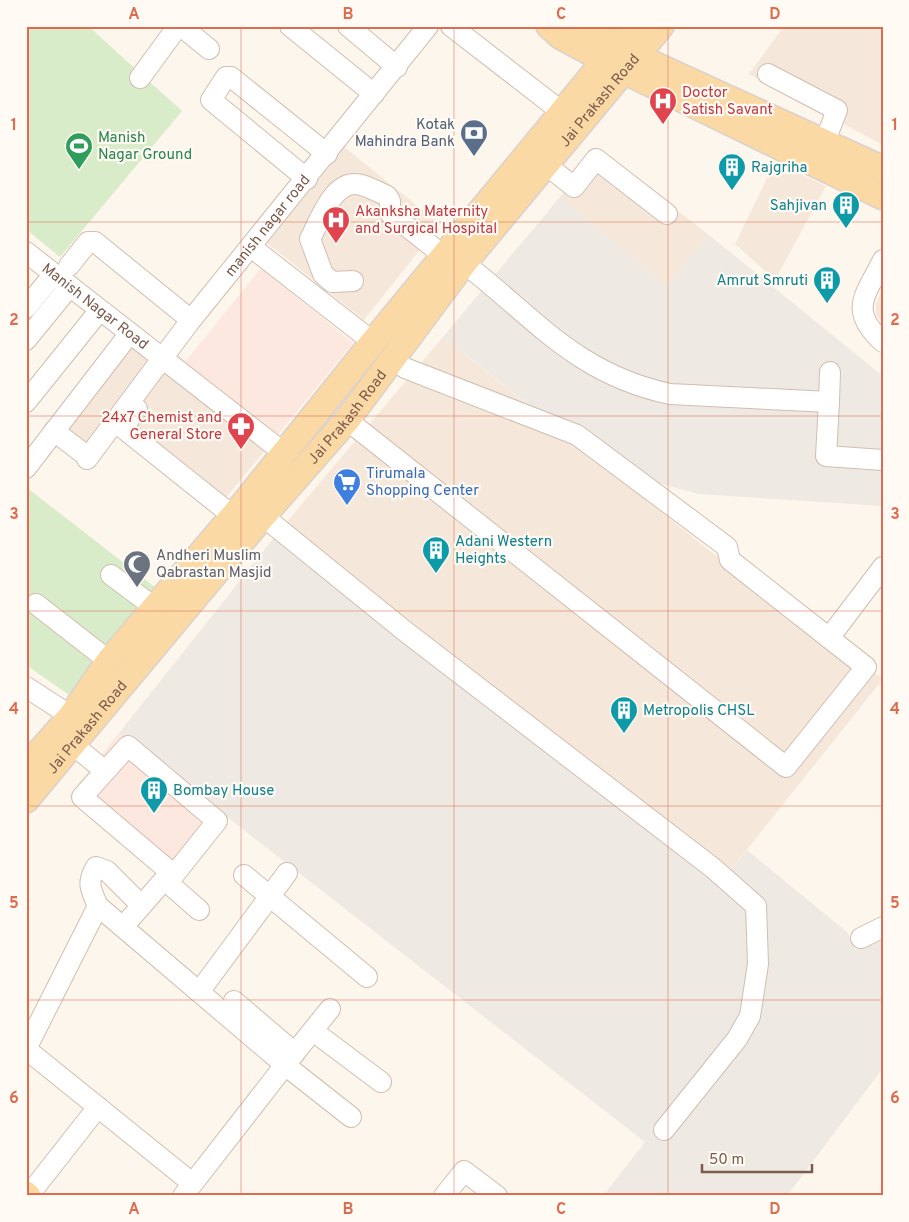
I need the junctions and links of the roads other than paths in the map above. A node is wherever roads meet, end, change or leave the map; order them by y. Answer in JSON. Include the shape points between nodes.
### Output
{"nodes":[{"id":1,"x":179,"y":26,"type":"edge"},
{"id":2,"x":290,"y":26,"type":"edge"},
{"id":3,"x":348,"y":26,"type":"edge"},
{"id":4,"x":428,"y":26,"type":"edge"},
{"id":5,"x":451,"y":26,"type":"edge"},
{"id":6,"x":549,"y":26,"type":"edge"},
{"id":7,"x":581,"y":26,"type":"edge"},
{"id":8,"x":661,"y":26,"type":"edge"},
{"id":9,"x":209,"y":49,"type":"dead end"},
{"id":10,"x":624,"y":52,"type":"edge"},
{"id":11,"x":397,"y":67,"type":"junction"},
{"id":12,"x":768,"y":74,"type":"dead end"},
{"id":13,"x":140,"y":78,"type":"dead end"},
{"id":14,"x":374,"y":94,"type":"junction"},
{"id":15,"x":562,"y":112,"type":"junction"},
{"id":16,"x":825,"y":141,"type":"junction"},
{"id":17,"x":322,"y":150,"type":"junction"},
{"id":18,"x":545,"y":164,"type":"junction"},
{"id":19,"x":883,"y":169,"type":"edge"},
{"id":20,"x":302,"y":175,"type":"junction"},
{"id":21,"x":883,"y":197,"type":"edge"},
{"id":22,"x":667,"y":214,"type":"dead end"},
{"id":23,"x":251,"y":247,"type":"junction"},
{"id":24,"x":27,"y":255,"type":"edge"},
{"id":25,"x":454,"y":259,"type":"junction"},
{"id":26,"x":883,"y":260,"type":"edge"},
{"id":27,"x":64,"y":275,"type":"junction"},
{"id":28,"x":353,"y":281,"type":"dead end"},
{"id":29,"x":26,"y":308,"type":"edge"},
{"id":30,"x":100,"y":310,"type":"junction"},
{"id":31,"x":191,"y":320,"type":"junction"},
{"id":32,"x":130,"y":333,"type":"junction"},
{"id":33,"x":26,"y":340,"type":"edge"},
{"id":34,"x":373,"y":342,"type":"junction"},
{"id":35,"x":883,"y":342,"type":"edge"},
{"id":36,"x":162,"y":365,"type":"junction"},
{"id":37,"x":405,"y":368,"type":"dead end"},
{"id":38,"x":830,"y":372,"type":"dead end"},
{"id":39,"x":26,"y":402,"type":"edge"},
{"id":40,"x":828,"y":402,"type":"junction"},
{"id":41,"x":347,"y":420,"type":"junction"},
{"id":42,"x":54,"y":431,"type":"junction"},
{"id":43,"x":284,"y":453,"type":"junction"},
{"id":44,"x":883,"y":460,"type":"edge"},
{"id":45,"x":26,"y":468,"type":"edge"},
{"id":46,"x":247,"y":512,"type":"junction"},
{"id":47,"x":883,"y":567,"type":"edge"},
{"id":48,"x":111,"y":575,"type":"dead end"},
{"id":49,"x":36,"y":604,"type":"dead end"},
{"id":50,"x":154,"y":607,"type":"junction"},
{"id":51,"x":829,"y":638,"type":"junction"},
{"id":52,"x":109,"y":661,"type":"junction"},
{"id":53,"x":874,"y":668,"type":"edge"},
{"id":54,"x":31,"y":697,"type":"edge"},
{"id":55,"x":74,"y":730,"type":"junction"},
{"id":56,"x":26,"y":767,"type":"edge"},
{"id":57,"x":105,"y":771,"type":"junction"},
{"id":58,"x":26,"y":800,"type":"edge"},
{"id":59,"x":287,"y":873,"type":"dead end"},
{"id":60,"x":244,"y":875,"type":"dead end"},
{"id":61,"x":270,"y":896,"type":"junction"},
{"id":62,"x":141,"y":905,"type":"junction"},
{"id":63,"x":98,"y":906,"type":"junction"},
{"id":64,"x":199,"y":910,"type":"dead end"},
{"id":65,"x":123,"y":927,"type":"junction"},
{"id":66,"x":883,"y":927,"type":"edge"},
{"id":67,"x":861,"y":938,"type":"dead end"},
{"id":68,"x":367,"y":978,"type":"dead end"},
{"id":69,"x":199,"y":992,"type":"junction"},
{"id":70,"x":234,"y":1001,"type":"dead end"},
{"id":71,"x":330,"y":1009,"type":"dead end"},
{"id":72,"x":313,"y":1031,"type":"junction"},
{"id":73,"x":290,"y":1059,"type":"junction"},
{"id":74,"x":381,"y":1082,"type":"dead end"},
{"id":75,"x":98,"y":1108,"type":"junction"},
{"id":76,"x":351,"y":1117,"type":"dead end"},
{"id":77,"x":664,"y":1130,"type":"dead end"},
{"id":78,"x":188,"y":1190,"type":"edge"},
{"id":79,"x":28,"y":1195,"type":"edge"},
{"id":80,"x":444,"y":1196,"type":"edge"},
{"id":81,"x":496,"y":1196,"type":"edge"}],
"edges":[{"from":1,"to":9,"type":"street"},
{"from":1,"to":13,"type":"street"},
{"from":2,"to":14,"type":"street"},
{"from":3,"to":11,"type":"street"},
{"from":4,"to":11,"type":"street","name":"manish nagar road"},
{"from":5,"to":15,"type":"street"},
{"from":6,"to":10,"type":"main road","via":[[560,36]]},
{"from":7,"to":10,"type":"main road"},
{"from":8,"to":10,"type":"main road","name":"Jai Prakash Road"},
{"from":10,"to":15,"type":"main road","name":"Jai Prakash Road"},
{"from":10,"to":16,"type":"main road"},
{"from":10,"to":18,"type":"main road","name":"Jai Prakash Road"},
{"from":10,"to":21,"type":"main road"},
{"from":11,"to":14,"type":"street","name":"manish nagar road"},
{"from":12,"to":16,"type":"street","via":[[838,110]]},
{"from":14,"to":17,"type":"street","name":"manish nagar road"},
{"from":15,"to":25,"type":"main road","name":"Jai Prakash Road"},
{"from":16,"to":19,"type":"main road"},
{"from":17,"to":20,"type":"street","name":"manish nagar road"},
{"from":17,"to":20,"type":"street","via":[[231,77],[226,77],[211,100]]},
{"from":18,"to":22,"type":"street","via":[[574,187],[596,159]]},
{"from":18,"to":25,"type":"main road","name":"Jai Prakash Road"},
{"from":20,"to":23,"type":"street","name":"manish nagar road"},
{"from":23,"to":31,"type":"street","name":"manish nagar road"},
{"from":23,"to":34,"type":"street","name":"Manish Nagar Road"},
{"from":24,"to":27,"type":"street","name":"Manish Nagar Road"},
{"from":25,"to":28,"type":"street","via":[[390,213],[387,196],[355,184],[345,186],[336,193],[310,239],[324,274],[332,282]]},
{"from":25,"to":34,"type":"main road","name":"Jai Prakash Road"},
{"from":25,"to":40,"type":"street","via":[[562,345],[592,366],[623,381],[670,394]]},
{"from":25,"to":41,"type":"main road","name":"Jai Prakash Road"},
{"from":26,"to":35,"type":"street","via":[[861,304],[863,318]]},
{"from":27,"to":29,"type":"street"},
{"from":27,"to":30,"type":"street","name":"Manish Nagar Road"},
{"from":27,"to":31,"type":"street","via":[[88,242],[95,242]]},
{"from":27,"to":33,"type":"street"},
{"from":30,"to":32,"type":"street","name":"Manish Nagar Road"},
{"from":30,"to":39,"type":"street"},
{"from":31,"to":36,"type":"street","name":"manish nagar road"},
{"from":32,"to":36,"type":"street","name":"Manish Nagar Road"},
{"from":32,"to":42,"type":"street"},
{"from":34,"to":43,"type":"main road","name":"Jai Prakash Road"},
{"from":36,"to":42,"type":"street","via":[[127,403],[86,457]]},
{"from":36,"to":43,"type":"street","name":"Manish Nagar Road"},
{"from":36,"to":46,"type":"street","via":[[124,428]]},
{"from":37,"to":51,"type":"street","via":[[577,436],[727,547],[730,560]]},
{"from":38,"to":40,"type":"street"},
{"from":40,"to":44,"type":"street","via":[[826,456]]},
{"from":41,"to":46,"type":"main road","name":"Jai Prakash Road"},
{"from":41,"to":53,"type":"street","via":[[786,767]]},
{"from":42,"to":45,"type":"street"},
{"from":43,"to":46,"type":"main road","name":"Jai Prakash Road"},
{"from":46,"to":50,"type":"main road","name":"Jai Prakash Road"},
{"from":46,"to":55,"type":"main road","name":"Jai Prakash Road"},
{"from":46,"to":77,"type":"street","via":[[713,868],[756,906],[758,964],[750,1016],[738,1039]]},
{"from":47,"to":51,"type":"street"},
{"from":48,"to":50,"type":"street"},
{"from":49,"to":52,"type":"street"},
{"from":50,"to":52,"type":"main road","name":"Jai Prakash Road"},
{"from":51,"to":53,"type":"street"},
{"from":52,"to":55,"type":"main road","name":"Jai Prakash Road"},
{"from":54,"to":55,"type":"street"},
{"from":55,"to":56,"type":"main road","name":"Jai Prakash Road"},
{"from":55,"to":57,"type":"street"},
{"from":55,"to":58,"type":"main road","name":"Jai Prakash Road"},
{"from":57,"to":57,"type":"street","via":[[82,797],[174,875],[217,821],[128,746]]},
{"from":59,"to":61,"type":"street"},
{"from":60,"to":61,"type":"street"},
{"from":61,"to":68,"type":"street"},
{"from":61,"to":69,"type":"street"},
{"from":62,"to":63,"type":"street","via":[[107,871],[96,867],[89,882]]},
{"from":62,"to":64,"type":"street","via":[[163,880]]},
{"from":62,"to":65,"type":"street"},
{"from":63,"to":65,"type":"street"},
{"from":63,"to":75,"type":"street","via":[[26,1049]]},
{"from":65,"to":69,"type":"street"},
{"from":66,"to":67,"type":"street"},
{"from":69,"to":73,"type":"street"},
{"from":70,"to":73,"type":"street"},
{"from":71,"to":72,"type":"street"},
{"from":72,"to":73,"type":"street"},
{"from":72,"to":74,"type":"street"},
{"from":73,"to":76,"type":"street"},
{"from":73,"to":78,"type":"street"},
{"from":75,"to":78,"type":"street"},
{"from":75,"to":79,"type":"street"},
{"from":80,"to":81,"type":"street","via":[[464,1170]]}]}
